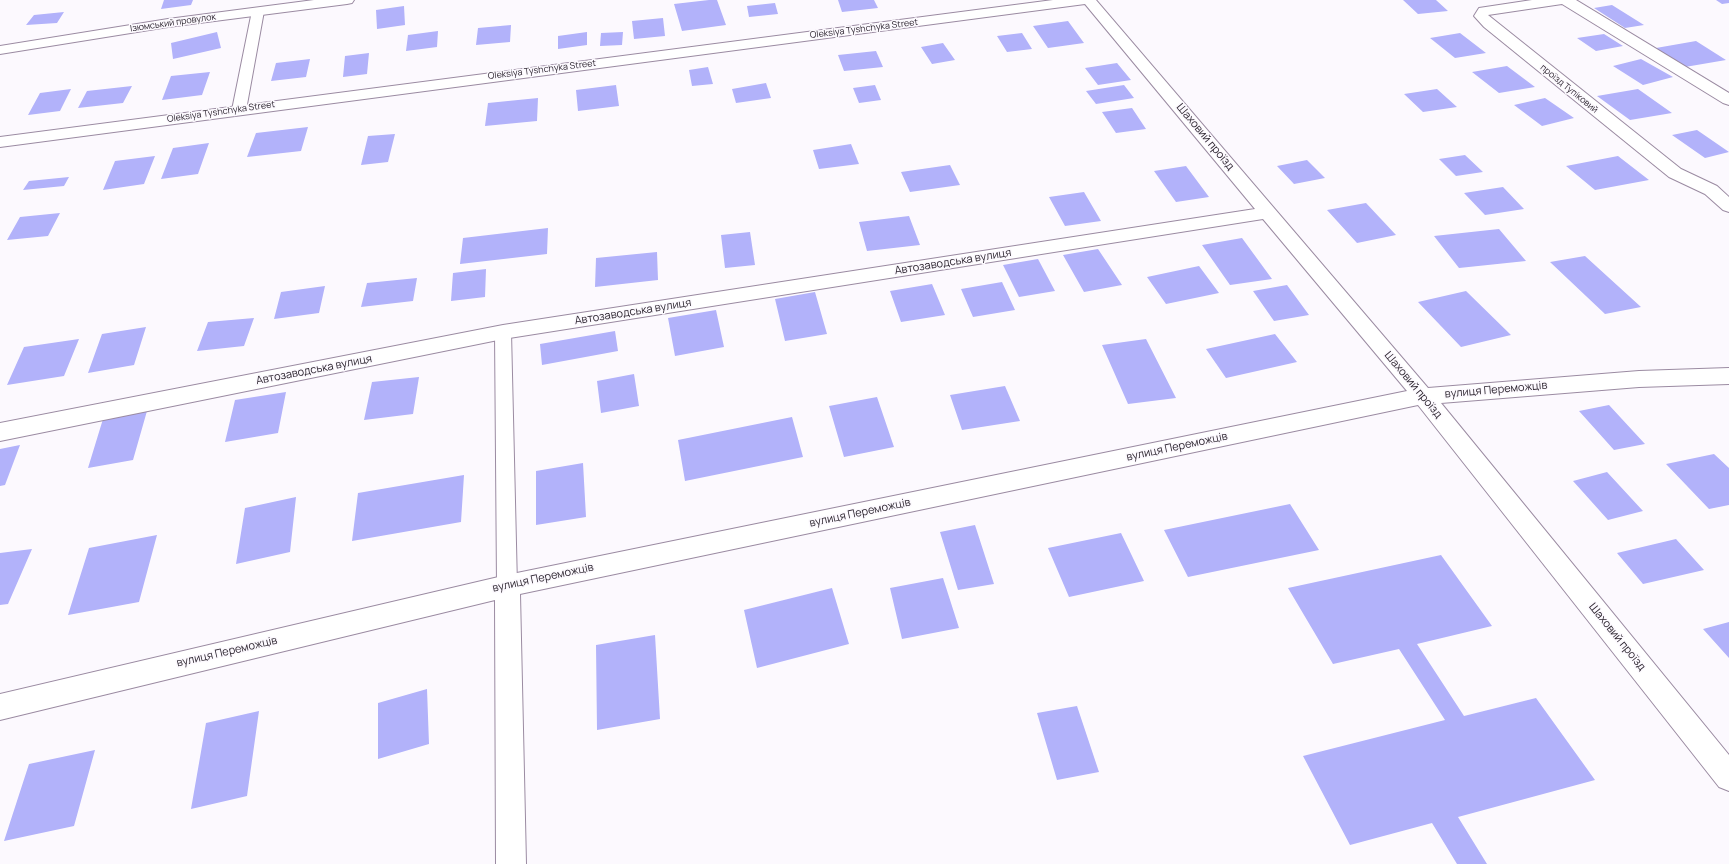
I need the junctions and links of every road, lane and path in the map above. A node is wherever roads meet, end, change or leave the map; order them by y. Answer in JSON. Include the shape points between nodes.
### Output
{"nodes":[{"id":1,"x":347,"y":0,"type":"edge"},
{"id":2,"x":1085,"y":0,"type":"edge"},
{"id":3,"x":1089,"y":0,"type":"edge"},
{"id":4,"x":1561,"y":0,"type":"edge"},
{"id":5,"x":1566,"y":0,"type":"edge"},
{"id":6,"x":314,"y":2,"type":"edge"},
{"id":7,"x":258,"y":11,"type":"junction"},
{"id":8,"x":0,"y":50,"type":"edge"},
{"id":9,"x":1729,"y":100,"type":"edge"},
{"id":10,"x":239,"y":110,"type":"junction"},
{"id":11,"x":0,"y":142,"type":"edge"},
{"id":12,"x":1729,"y":187,"type":"edge"},
{"id":13,"x":1711,"y":190,"type":"junction"},
{"id":14,"x":1729,"y":206,"type":"edge"},
{"id":15,"x":1269,"y":212,"type":"junction"},
{"id":16,"x":503,"y":332,"type":"junction"},
{"id":17,"x":1729,"y":376,"type":"edge"},
{"id":18,"x":1424,"y":396,"type":"junction"},
{"id":19,"x":0,"y":432,"type":"edge"},
{"id":20,"x":507,"y":586,"type":"junction"},
{"id":21,"x":0,"y":707,"type":"edge"},
{"id":22,"x":1729,"y":777,"type":"edge"},
{"id":23,"x":511,"y":864,"type":"edge"}],
"edges":[{"from":1,"to":6,"type":"street","name":"Ізюмський провулок"},
{"from":2,"to":10,"type":"street","name":"Oleksiya Tyshchyka Street"},
{"from":3,"to":15,"type":"street","name":"Шаховий проїзд"},
{"from":4,"to":13,"type":"street","name":"проїзд Тупіковий","via":[[1484,11],[1481,16],[1675,173]]},
{"from":5,"to":9,"type":"street"},
{"from":6,"to":7,"type":"street","name":"Ізюмський провулок"},
{"from":7,"to":8,"type":"street","name":"Ізюмський провулок","via":[[168,22]]},
{"from":7,"to":10,"type":"lane"},
{"from":10,"to":11,"type":"street","name":"Oleksiya Tyshchyka Street"},
{"from":12,"to":13,"type":"street"},
{"from":13,"to":14,"type":"street","name":"проїзд Тупіковий"},
{"from":15,"to":16,"type":"street","name":"Автозаводська вулиця"},
{"from":15,"to":18,"type":"street","name":"Шаховий проїзд"},
{"from":16,"to":19,"type":"street","name":"Автозаводська вулиця"},
{"from":16,"to":20,"type":"lane"},
{"from":17,"to":18,"type":"street","name":"вулиця Переможців","via":[[1638,379]]},
{"from":18,"to":20,"type":"street","name":"вулиця Переможців"},
{"from":18,"to":22,"type":"street","name":"Шаховий проїзд"},
{"from":20,"to":21,"type":"street","name":"вулиця Переможців"},
{"from":20,"to":23,"type":"street"}]}
